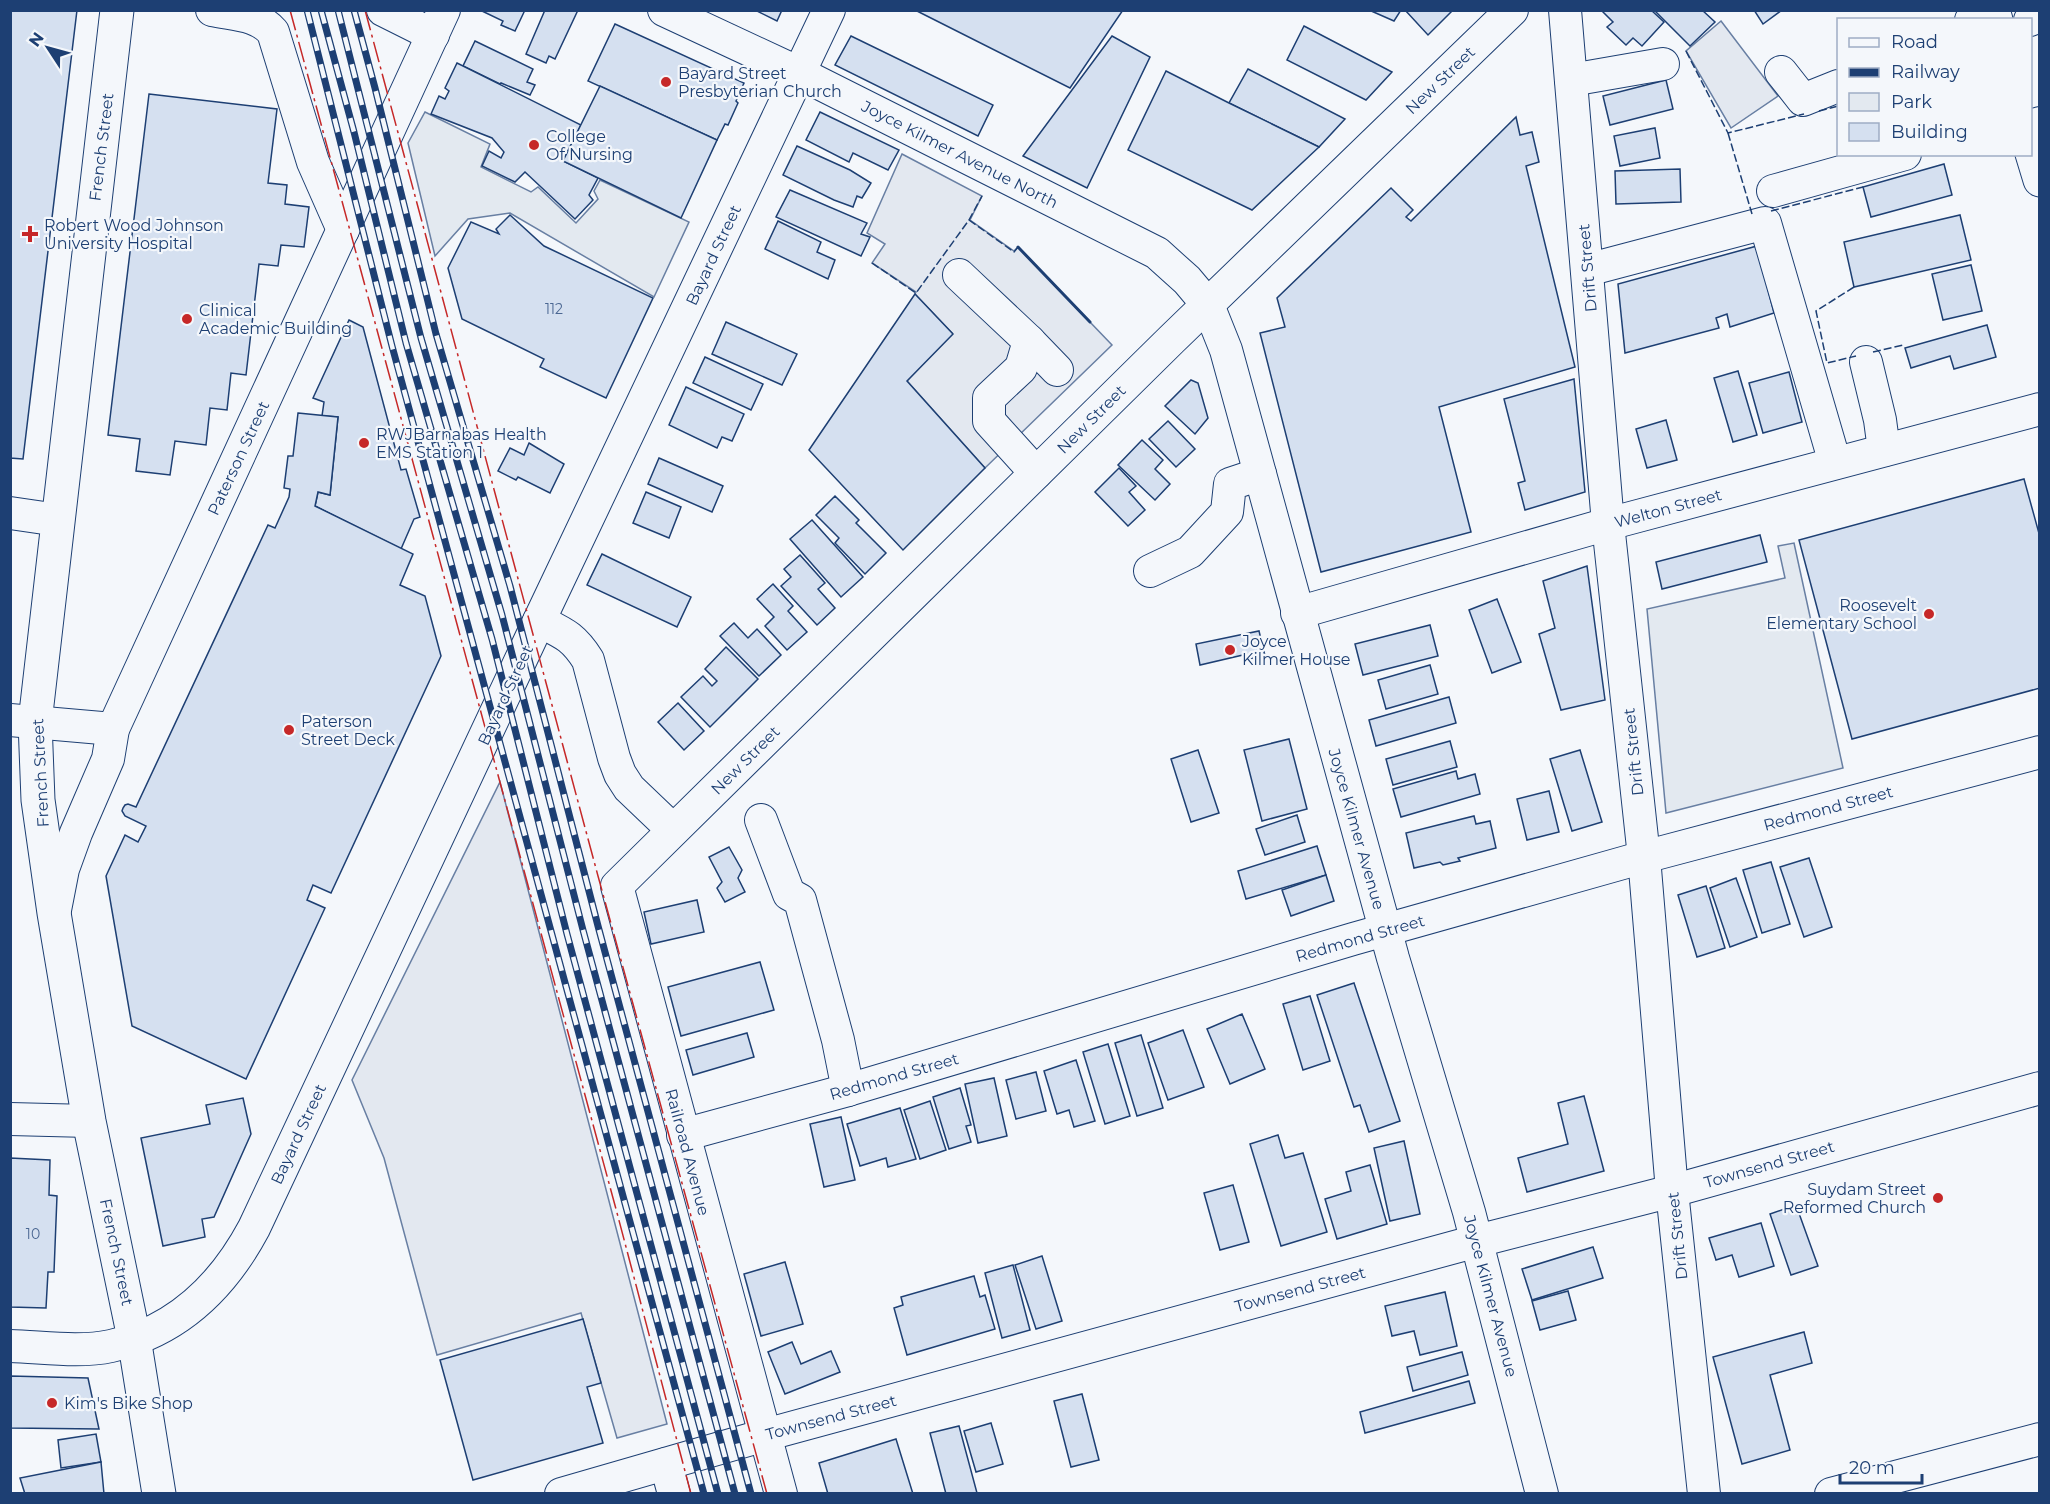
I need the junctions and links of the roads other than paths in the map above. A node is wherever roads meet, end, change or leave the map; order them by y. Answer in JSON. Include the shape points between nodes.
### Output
{"nodes":[{"id":1,"x":117,"y":10,"type":"edge"},
{"id":2,"x":212,"y":10,"type":"edge"},
{"id":3,"x":383,"y":10,"type":"edge"},
{"id":4,"x":664,"y":10,"type":"edge"},
{"id":5,"x":829,"y":10,"type":"edge"},
{"id":6,"x":1512,"y":10,"type":"edge"},
{"id":7,"x":1565,"y":10,"type":"edge"},
{"id":8,"x":439,"y":23,"type":"edge"},
{"id":9,"x":1663,"y":64,"type":"dead end"},
{"id":10,"x":1781,"y":72,"type":"dead end"},
{"id":11,"x":799,"y":73,"type":"junction"},
{"id":12,"x":1571,"y":80,"type":"junction"},
{"id":13,"x":1837,"y":87,"type":"edge"},
{"id":14,"x":2032,"y":151,"type":"edge"},
{"id":15,"x":1898,"y":156,"type":"edge"},
{"id":16,"x":2040,"y":180,"type":"edge"},
{"id":17,"x":1773,"y":191,"type":"dead end"},
{"id":18,"x":344,"y":230,"type":"junction"},
{"id":19,"x":1587,"y":270,"type":"junction"},
{"id":20,"x":958,"y":275,"type":"dead end"},
{"id":21,"x":1208,"y":305,"type":"junction"},
{"id":22,"x":1029,"y":341,"type":"junction"},
{"id":23,"x":1866,"y":362,"type":"dead end"},
{"id":24,"x":1057,"y":370,"type":"dead end"},
{"id":25,"x":2040,"y":409,"type":"edge"},
{"id":26,"x":1884,"y":450,"type":"junction"},
{"id":27,"x":1835,"y":463,"type":"junction"},
{"id":28,"x":1036,"y":473,"type":"junction"},
{"id":29,"x":1260,"y":474,"type":"junction"},
{"id":30,"x":10,"y":513,"type":"edge"},
{"id":31,"x":58,"y":520,"type":"junction"},
{"id":32,"x":1608,"y":524,"type":"junction"},
{"id":33,"x":1150,"y":571,"type":"dead end"},
{"id":34,"x":1297,"y":613,"type":"junction"},
{"id":35,"x":539,"y":621,"type":"junction"},
{"id":36,"x":23,"y":721,"type":"edge"},
{"id":37,"x":113,"y":729,"type":"junction"},
{"id":38,"x":2040,"y":752,"type":"edge"},
{"id":39,"x":761,"y":820,"type":"dead end"},
{"id":40,"x":673,"y":830,"type":"junction"},
{"id":41,"x":1644,"y":856,"type":"junction"},
{"id":42,"x":54,"y":914,"type":"junction"},
{"id":43,"x":1385,"y":930,"type":"junction"},
{"id":44,"x":2040,"y":1088,"type":"edge"},
{"id":45,"x":848,"y":1090,"type":"junction"},
{"id":46,"x":10,"y":1119,"type":"edge"},
{"id":47,"x":89,"y":1121,"type":"junction"},
{"id":48,"x":683,"y":1135,"type":"junction"},
{"id":49,"x":1672,"y":1191,"type":"junction"},
{"id":50,"x":1477,"y":1241,"type":"junction"},
{"id":51,"x":134,"y":1338,"type":"junction"},
{"id":52,"x":10,"y":1346,"type":"edge"},
{"id":53,"x":765,"y":1435,"type":"junction"},
{"id":54,"x":2040,"y":1439,"type":"edge"},
{"id":55,"x":666,"y":1464,"type":"junction"},
{"id":56,"x":159,"y":1494,"type":"edge"},
{"id":57,"x":561,"y":1494,"type":"edge"},
{"id":58,"x":674,"y":1494,"type":"edge"},
{"id":59,"x":780,"y":1494,"type":"edge"},
{"id":60,"x":1542,"y":1494,"type":"edge"},
{"id":61,"x":1704,"y":1494,"type":"edge"},
{"id":62,"x":1831,"y":1494,"type":"edge"}],
"edges":[{"from":1,"to":31,"type":"main road","name":"French Street"},
{"from":2,"to":18,"type":"street","via":[[256,18],[273,32],[313,162]]},
{"from":3,"to":8,"type":"street"},
{"from":4,"to":11,"type":"street","name":"Joyce Kilmer Avenue North"},
{"from":5,"to":11,"type":"street","name":"Bayard Street"},
{"from":6,"to":21,"type":"street","name":"New Street"},
{"from":7,"to":12,"type":"street","name":"Drift Street"},
{"from":8,"to":18,"type":"street","name":"Paterson Street"},
{"from":9,"to":12,"type":"street"},
{"from":10,"to":13,"type":"street","via":[[1803,100]]},
{"from":11,"to":21,"type":"street","name":"Joyce Kilmer Avenue North","via":[[1157,253]]},
{"from":11,"to":35,"type":"street","name":"Bayard Street"},
{"from":12,"to":19,"type":"street","name":"Drift Street"},
{"from":14,"to":16,"type":"main road"},
{"from":15,"to":17,"type":"street"},
{"from":18,"to":37,"type":"street","name":"Paterson Street"},
{"from":19,"to":27,"type":"street","via":[[1764,223]]},
{"from":19,"to":32,"type":"street","name":"Drift Street"},
{"from":20,"to":22,"type":"street"},
{"from":21,"to":28,"type":"street","name":"New Street"},
{"from":21,"to":29,"type":"street","name":"Joyce Kilmer Avenue","via":[[1226,350]]},
{"from":22,"to":24,"type":"street"},
{"from":22,"to":28,"type":"street","via":[[1021,368],[989,398],[988,421]]},
{"from":23,"to":26,"type":"street"},
{"from":25,"to":26,"type":"street","name":"Welton Street"},
{"from":26,"to":27,"type":"street","name":"Welton Street"},
{"from":27,"to":32,"type":"street","name":"Welton Street"},
{"from":28,"to":40,"type":"street","name":"New Street"},
{"from":29,"to":33,"type":"street","via":[[1230,484],[1227,512],[1190,552]]},
{"from":29,"to":34,"type":"street","name":"Joyce Kilmer Avenue"},
{"from":30,"to":31,"type":"street"},
{"from":31,"to":36,"type":"main road","name":"French Street"},
{"from":32,"to":34,"type":"street","name":"Welton Street"},
{"from":32,"to":41,"type":"street","name":"Drift Street"},
{"from":34,"to":43,"type":"street","name":"Joyce Kilmer Avenue"},
{"from":35,"to":40,"type":"street","via":[[569,636],[588,660],[620,774],[629,788]]},
{"from":35,"to":51,"type":"street","name":"Bayard Street","via":[[241,1253],[184,1314],[159,1330]]},
{"from":36,"to":37,"type":"street"},
{"from":36,"to":42,"type":"main road","name":"French Street"},
{"from":37,"to":42,"type":"street","name":"Paterson Street","via":[[108,759],[63,869]]},
{"from":38,"to":41,"type":"street","name":"Redmond Street"},
{"from":39,"to":45,"type":"street","via":[[789,894],[800,900]]},
{"from":40,"to":48,"type":"street","name":"Railroad Avenue","via":[[617,886]]},
{"from":41,"to":43,"type":"street","name":"Redmond Street"},
{"from":41,"to":49,"type":"street","name":"Drift Street"},
{"from":42,"to":47,"type":"main road","name":"French Street"},
{"from":43,"to":45,"type":"street","name":"Redmond Street"},
{"from":43,"to":50,"type":"street","name":"Joyce Kilmer Avenue"},
{"from":44,"to":49,"type":"street","name":"Townsend Street"},
{"from":45,"to":48,"type":"street","name":"Redmond Street"},
{"from":46,"to":47,"type":"street"},
{"from":47,"to":51,"type":"main road","name":"French Street"},
{"from":48,"to":53,"type":"street","name":"Railroad Avenue"},
{"from":49,"to":50,"type":"street","name":"Townsend Street"},
{"from":49,"to":61,"type":"street","name":"Drift Street"},
{"from":50,"to":53,"type":"street","name":"Townsend Street"},
{"from":50,"to":60,"type":"street","name":"Joyce Kilmer Avenue"},
{"from":51,"to":52,"type":"street","name":"Bayard Street","via":[[84,1349]]},
{"from":51,"to":56,"type":"main road","name":"French Street"},
{"from":53,"to":55,"type":"street","name":"Townsend Street"},
{"from":53,"to":59,"type":"street","name":"Railroad Avenue"},
{"from":54,"to":62,"type":"street"},
{"from":55,"to":57,"type":"street","name":"Townsend Street"},
{"from":55,"to":58,"type":"street"}]}
